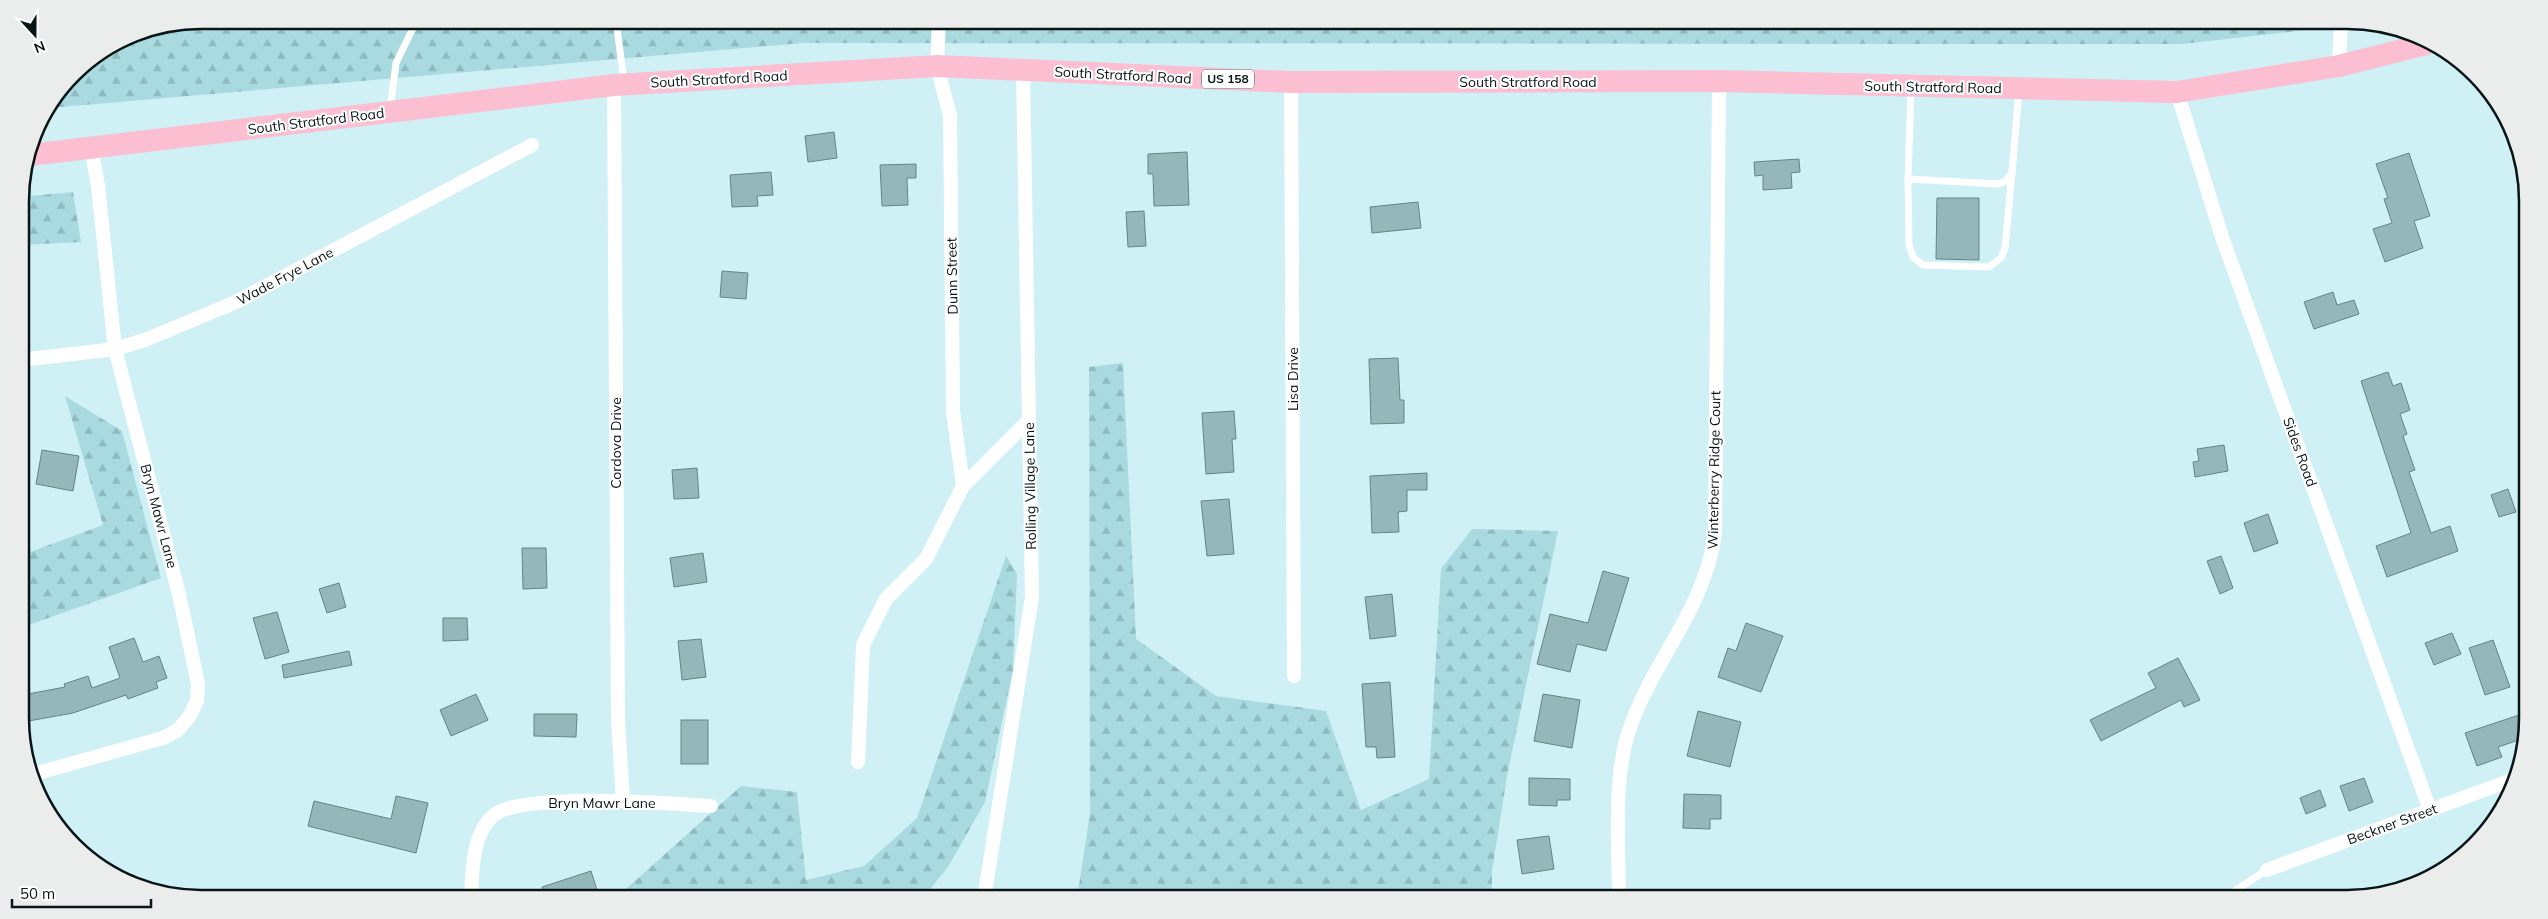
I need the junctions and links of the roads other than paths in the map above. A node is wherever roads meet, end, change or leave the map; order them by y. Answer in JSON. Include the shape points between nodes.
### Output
{"nodes":[{"id":1,"x":413,"y":29,"type":"edge"},
{"id":2,"x":616,"y":29,"type":"edge"},
{"id":3,"x":939,"y":29,"type":"edge"},
{"id":4,"x":2341,"y":29,"type":"edge"},
{"id":5,"x":2420,"y":46,"type":"edge"},
{"id":6,"x":937,"y":66,"type":"junction"},
{"id":7,"x":2339,"y":66,"type":"junction"},
{"id":8,"x":1023,"y":70,"type":"junction"},
{"id":9,"x":1718,"y":81,"type":"junction"},
{"id":10,"x":1292,"y":82,"type":"junction"},
{"id":11,"x":619,"y":85,"type":"junction"},
{"id":12,"x":1911,"y":86,"type":"junction"},
{"id":13,"x":2019,"y":88,"type":"junction"},
{"id":14,"x":2177,"y":92,"type":"junction"},
{"id":15,"x":390,"y":112,"type":"junction"},
{"id":16,"x":532,"y":146,"type":"dead end"},
{"id":17,"x":91,"y":147,"type":"junction"},
{"id":18,"x":36,"y":154,"type":"edge"},
{"id":19,"x":2012,"y":172,"type":"junction"},
{"id":20,"x":1908,"y":179,"type":"junction"},
{"id":21,"x":115,"y":348,"type":"junction"},
{"id":22,"x":29,"y":359,"type":"edge"},
{"id":23,"x":1029,"y":420,"type":"junction"},
{"id":24,"x":963,"y":486,"type":"junction"},
{"id":25,"x":1294,"y":676,"type":"dead end"},
{"id":26,"x":858,"y":762,"type":"dead end"},
{"id":27,"x":38,"y":773,"type":"edge"},
{"id":28,"x":2506,"y":782,"type":"edge"},
{"id":29,"x":623,"y":801,"type":"junction"},
{"id":30,"x":711,"y":806,"type":"dead end"},
{"id":31,"x":2430,"y":810,"type":"junction"},
{"id":32,"x":2267,"y":870,"type":"joint"},
{"id":33,"x":472,"y":890,"type":"edge"},
{"id":34,"x":985,"y":890,"type":"edge"},
{"id":35,"x":1618,"y":890,"type":"edge"},
{"id":36,"x":2236,"y":890,"type":"edge"}],
"edges":[{"from":1,"to":15,"type":"lane","via":[[396,63]]},
{"from":2,"to":11,"type":"lane"},
{"from":3,"to":6,"type":"street","name":"Dunn Street"},
{"from":4,"to":7,"type":"street"},
{"from":5,"to":7,"type":"main road","name":"South Stratford Road","number":"US 158"},
{"from":6,"to":8,"type":"main road","name":"South Stratford Road","number":"US 158"},
{"from":6,"to":11,"type":"main road","name":"South Stratford Road","number":"US 158"},
{"from":6,"to":24,"type":"street","name":"Dunn Street","via":[[950,116],[954,411]]},
{"from":7,"to":14,"type":"main road","name":"South Stratford Road","number":"US 158"},
{"from":8,"to":10,"type":"main road","name":"South Stratford Road","number":"US 158"},
{"from":8,"to":23,"type":"street","name":"Rolling Village Lane"},
{"from":9,"to":10,"type":"main road","name":"South Stratford Road","number":"US 158"},
{"from":9,"to":12,"type":"main road","name":"South Stratford Road","number":"US 158"},
{"from":9,"to":35,"type":"street","name":"Winterberry Ridge Court","via":[[1715,534],[1712,557],[1697,599],[1644,692],[1624,746],[1620,771]]},
{"from":10,"to":25,"type":"street","name":"Lisa Drive"},
{"from":11,"to":15,"type":"main road","name":"South Stratford Road","number":"US 158"},
{"from":11,"to":29,"type":"street","name":"Cordova Drive","via":[[618,720]]},
{"from":12,"to":13,"type":"main road","name":"South Stratford Road","number":"US 158"},
{"from":12,"to":20,"type":"lane"},
{"from":13,"to":14,"type":"main road","name":"South Stratford Road","number":"US 158"},
{"from":13,"to":19,"type":"lane"},
{"from":14,"to":31,"type":"street","name":"Sides Road","via":[[2223,240]]},
{"from":15,"to":17,"type":"main road","name":"South Stratford Road","number":"US 158"},
{"from":16,"to":21,"type":"street","name":"Wade Frye Lane","via":[[236,302],[145,340]]},
{"from":17,"to":18,"type":"main road","name":"South Stratford Road","number":"US 158"},
{"from":17,"to":21,"type":"street","name":"Bryn Mawr Lane"},
{"from":19,"to":20,"type":"lane","via":[[2006,181],[1999,184]]},
{"from":19,"to":20,"type":"lane","via":[[2005,248],[2001,258],[1989,267],[1923,265],[1913,258],[1909,246]]},
{"from":21,"to":22,"type":"street","name":"Wade Frye Lane"},
{"from":21,"to":27,"type":"street","name":"Bryn Mawr Lane","via":[[179,594],[198,684],[197,701],[178,730],[163,738]]},
{"from":23,"to":24,"type":"street"},
{"from":23,"to":34,"type":"street","name":"Rolling Village Lane","via":[[1032,597]]},
{"from":24,"to":26,"type":"street","via":[[926,559],[886,599],[863,646]]},
{"from":28,"to":31,"type":"street","name":"Beckner Street"},
{"from":29,"to":30,"type":"street","name":"Bryn Mawr Lane"},
{"from":29,"to":33,"type":"street","name":"Bryn Mawr Lane","via":[[541,803],[498,812],[483,829],[477,845]]},
{"from":31,"to":32,"type":"street","name":"Beckner Street"},
{"from":32,"to":36,"type":"lane"}]}
